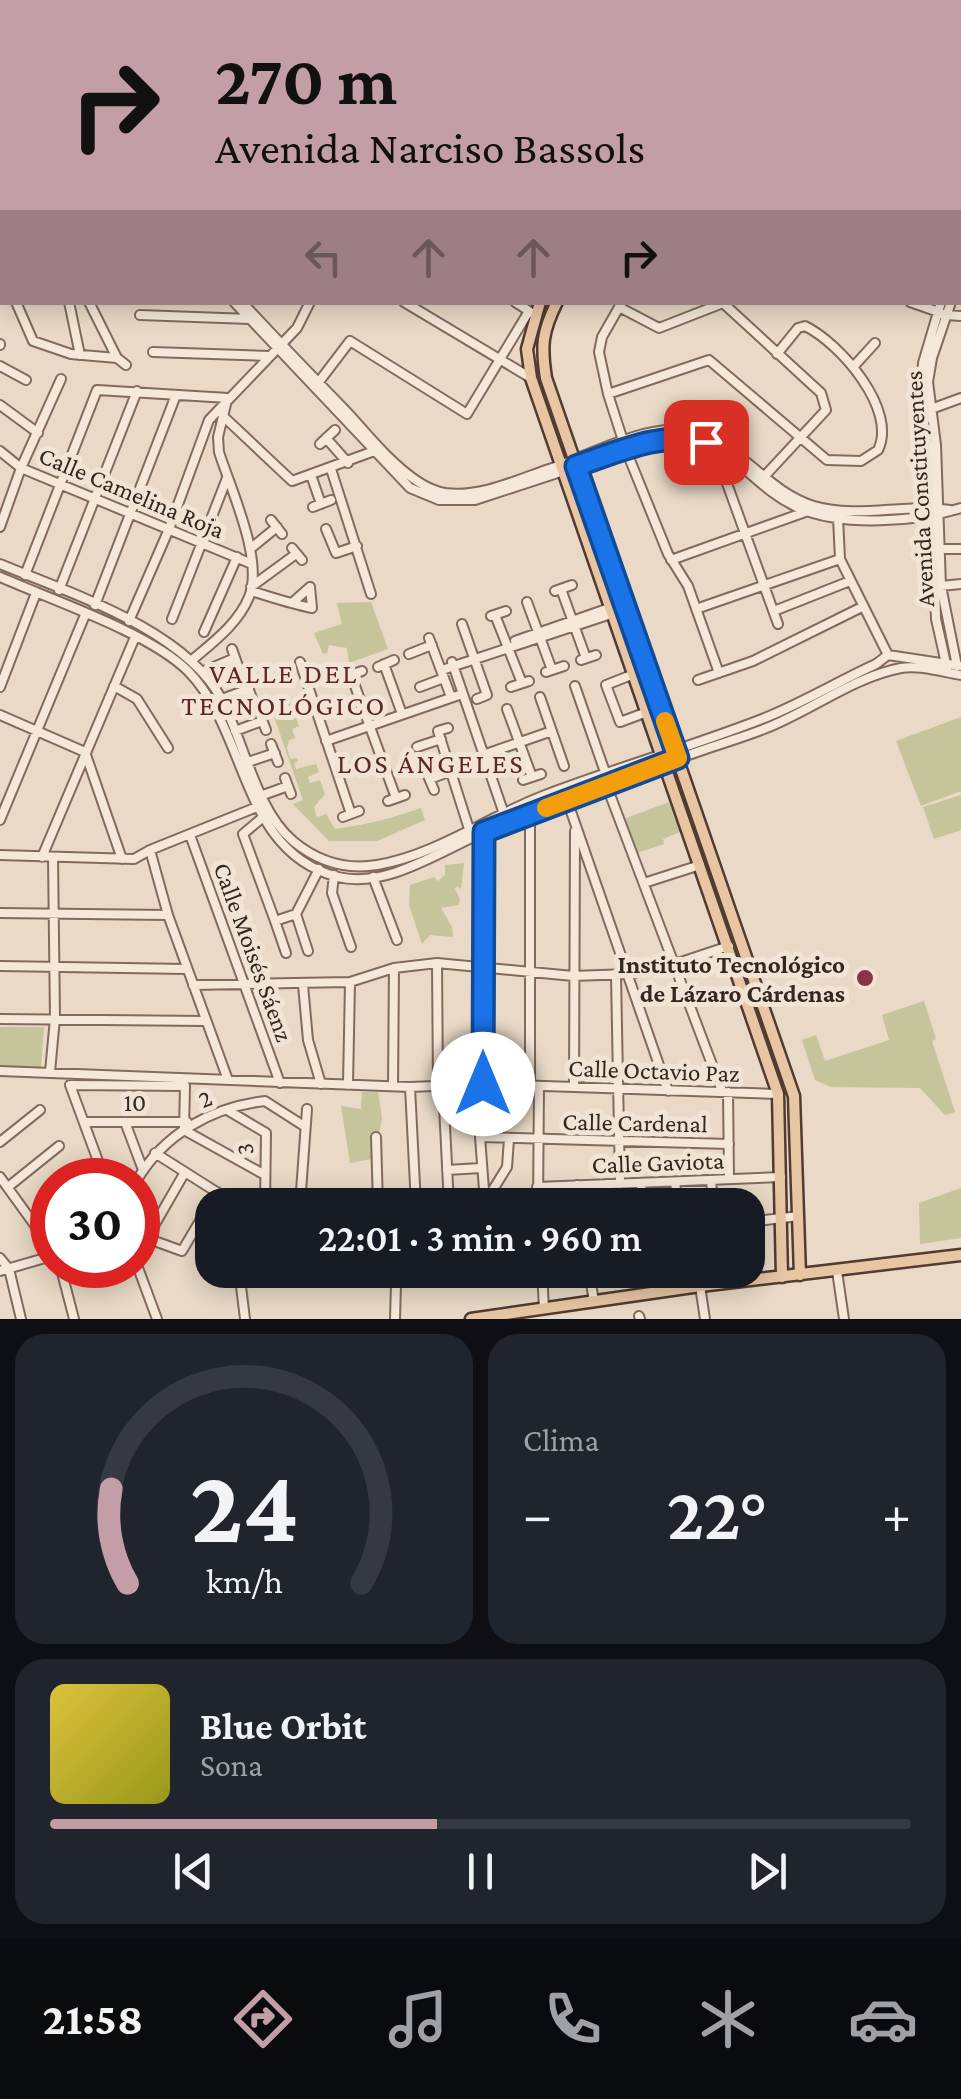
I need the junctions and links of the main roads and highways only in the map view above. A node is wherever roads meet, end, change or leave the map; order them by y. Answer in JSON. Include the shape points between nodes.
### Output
{"nodes":[{"id":1,"x":538,"y":305,"type":"edge"},
{"id":2,"x":556,"y":305,"type":"edge"},
{"id":3,"x":569,"y":465,"type":"junction"},
{"id":4,"x":732,"y":912,"type":"junction"},
{"id":5,"x":719,"y":916,"type":"junction"},
{"id":6,"x":961,"y":1255,"type":"edge"},
{"id":7,"x":800,"y":1275,"type":"junction"},
{"id":8,"x":782,"y":1277,"type":"junction"},
{"id":9,"x":472,"y":1319,"type":"edge"}],
"edges":[{"from":1,"to":3,"type":"main road","via":[[527,349],[531,378]]},
{"from":2,"to":3,"type":"main road","via":[[542,350]]},
{"from":3,"to":4,"type":"main road","via":[[626,606]]},
{"from":3,"to":5,"type":"main road"},
{"from":4,"to":5,"type":"main road"},
{"from":4,"to":7,"type":"main road","via":[[794,1096]]},
{"from":5,"to":8,"type":"main road","via":[[778,1094]]},
{"from":6,"to":7,"type":"main road"},
{"from":7,"to":8,"type":"main road"},
{"from":8,"to":9,"type":"main road"}]}
